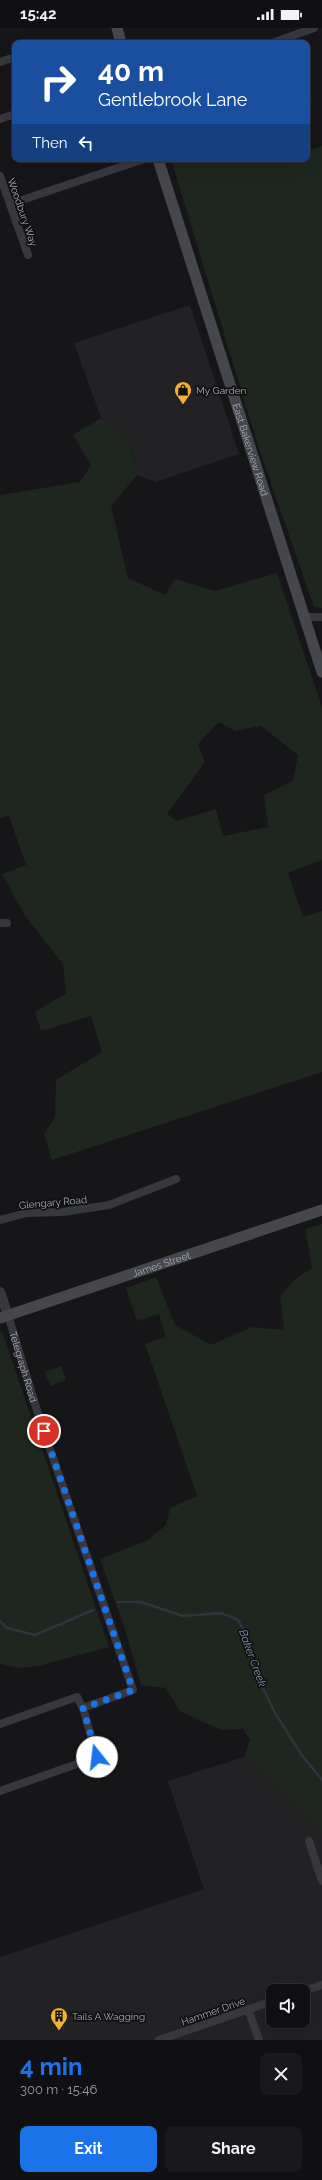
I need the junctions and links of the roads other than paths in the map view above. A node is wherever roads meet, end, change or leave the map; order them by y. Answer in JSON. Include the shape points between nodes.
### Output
{"nodes":[{"id":1,"x":117,"y":28,"type":"edge"},
{"id":2,"x":314,"y":28,"type":"edge"},
{"id":3,"x":120,"y":40,"type":"edge"},
{"id":4,"x":280,"y":40,"type":"edge"},
{"id":5,"x":12,"y":58,"type":"edge"},
{"id":6,"x":0,"y":62,"type":"edge"},
{"id":7,"x":12,"y":115,"type":"edge"},
{"id":8,"x":0,"y":119,"type":"edge"},
{"id":9,"x":135,"y":162,"type":"edge"},
{"id":10,"x":159,"y":162,"type":"edge"},
{"id":11,"x":0,"y":176,"type":"edge"},
{"id":12,"x":10,"y":204,"type":"junction"},
{"id":13,"x":28,"y":255,"type":"dead end"},
{"id":14,"x":304,"y":617,"type":"junction"},
{"id":15,"x":322,"y":617,"type":"edge"},
{"id":16,"x":322,"y":672,"type":"edge"},
{"id":17,"x":176,"y":1179,"type":"dead end"},
{"id":18,"x":322,"y":1210,"type":"edge"},
{"id":19,"x":0,"y":1220,"type":"edge"},
{"id":20,"x":0,"y":1292,"type":"edge"},
{"id":21,"x":4,"y":1316,"type":"edge"},
{"id":22,"x":83,"y":1708,"type":"junction"},
{"id":23,"x":0,"y":1724,"type":"edge"},
{"id":24,"x":0,"y":1791,"type":"edge"},
{"id":25,"x":308,"y":1841,"type":"dead end"},
{"id":26,"x":322,"y":1881,"type":"edge"},
{"id":27,"x":322,"y":1985,"type":"edge"},
{"id":28,"x":310,"y":1989,"type":"edge"},
{"id":29,"x":266,"y":2004,"type":"edge"},
{"id":30,"x":248,"y":2010,"type":"junction"},
{"id":31,"x":159,"y":2040,"type":"edge"},
{"id":32,"x":258,"y":2040,"type":"edge"}],
"edges":[{"from":1,"to":3,"type":"main road"},
{"from":2,"to":4,"type":"street"},
{"from":5,"to":6,"type":"street"},
{"from":7,"to":8,"type":"street"},
{"from":9,"to":12,"type":"street"},
{"from":10,"to":14,"type":"main road","name":"East Bakerview Road"},
{"from":11,"to":12,"type":"street","name":"Woodbury Way"},
{"from":12,"to":13,"type":"street","name":"Woodbury Way"},
{"from":14,"to":15,"type":"street"},
{"from":14,"to":16,"type":"main road","name":"East Bakerview Road"},
{"from":17,"to":19,"type":"street","name":"Glengary Road","via":[[109,1205],[63,1212],[27,1213]]},
{"from":18,"to":21,"type":"main road","name":"James Street"},
{"from":20,"to":21,"type":"street","name":"Telegraph Road"},
{"from":21,"to":22,"type":"street","name":"Telegraph Road","via":[[133,1690]]},
{"from":22,"to":23,"type":"street","via":[[77,1697]]},
{"from":22,"to":24,"type":"street","via":[[97,1757]]},
{"from":25,"to":26,"type":"street"},
{"from":27,"to":28,"type":"street"},
{"from":29,"to":30,"type":"street","name":"Hammer Drive"},
{"from":30,"to":31,"type":"street","name":"Hammer Drive"},
{"from":30,"to":32,"type":"street"}]}
